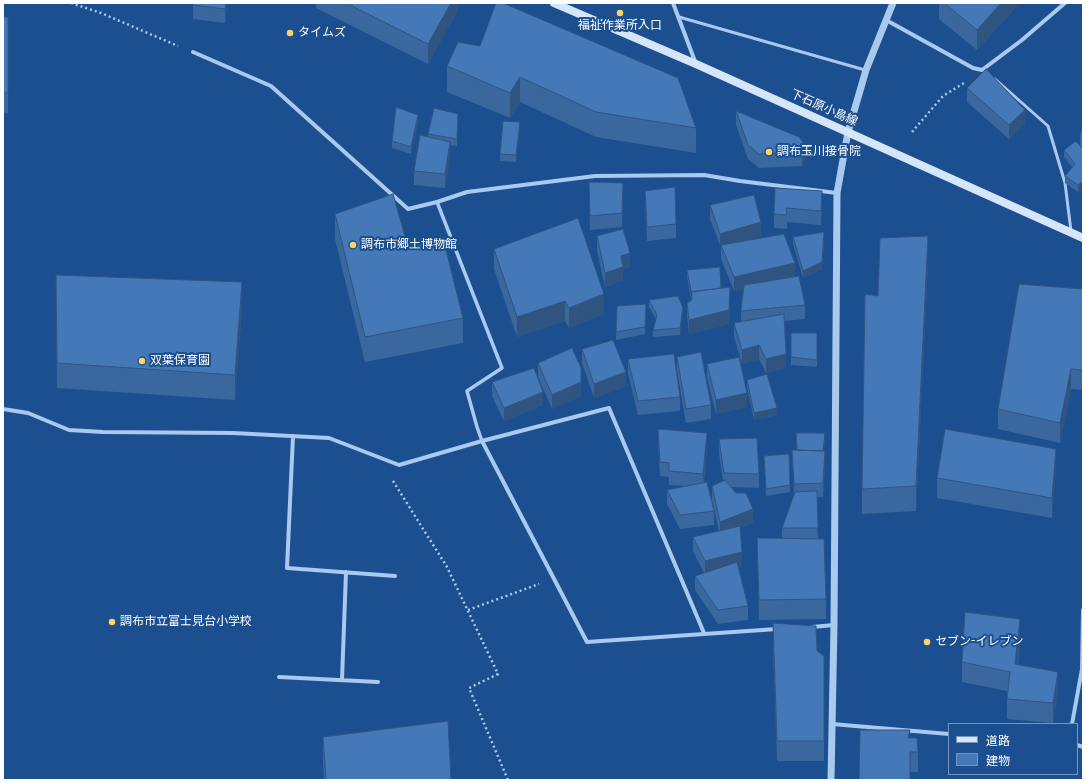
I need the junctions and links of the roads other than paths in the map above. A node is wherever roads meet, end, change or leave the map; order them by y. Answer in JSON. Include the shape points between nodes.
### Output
{"nodes":[{"id":1,"x":554,"y":3,"type":"edge"},
{"id":2,"x":673,"y":3,"type":"edge"},
{"id":3,"x":893,"y":3,"type":"edge"},
{"id":4,"x":1066,"y":3,"type":"edge"},
{"id":5,"x":679,"y":17,"type":"junction"},
{"id":6,"x":886,"y":20,"type":"junction"},
{"id":7,"x":193,"y":52,"type":"road end"},
{"id":8,"x":696,"y":64,"type":"junction"},
{"id":9,"x":866,"y":70,"type":"junction"},
{"id":10,"x":986,"y":72,"type":"junction"},
{"id":11,"x":848,"y":132,"type":"junction"},
{"id":12,"x":837,"y":193,"type":"junction"},
{"id":13,"x":437,"y":202,"type":"junction"},
{"id":14,"x":1071,"y":232,"type":"junction"},
{"id":15,"x":1083,"y":238,"type":"edge"},
{"id":16,"x":3,"y":409,"type":"edge"},
{"id":17,"x":293,"y":436,"type":"junction"},
{"id":18,"x":482,"y":441,"type":"junction"},
{"id":19,"x":346,"y":572,"type":"junction"},
{"id":20,"x":395,"y":576,"type":"dead end"},
{"id":21,"x":1083,"y":610,"type":"edge"},
{"id":22,"x":834,"y":625,"type":"junction"},
{"id":23,"x":804,"y":627,"type":"edge"},
{"id":24,"x":781,"y":628,"type":"edge"},
{"id":25,"x":704,"y":633,"type":"junction"},
{"id":26,"x":278,"y":677,"type":"dead end"},
{"id":27,"x":342,"y":680,"type":"junction"},
{"id":28,"x":378,"y":682,"type":"dead end"},
{"id":29,"x":1072,"y":723,"type":"edge"},
{"id":30,"x":832,"y":724,"type":"junction"},
{"id":31,"x":948,"y":734,"type":"edge"},
{"id":32,"x":831,"y":780,"type":"edge"}],
"edges":[{"from":1,"to":8,"type":"main road","name":"下石原小島線"},
{"from":2,"to":5,"type":"street"},
{"from":3,"to":6,"type":"street"},
{"from":4,"to":10,"type":"street"},
{"from":5,"to":8,"type":"street"},
{"from":5,"to":9,"type":"lane"},
{"from":6,"to":9,"type":"street"},
{"from":6,"to":10,"type":"street","via":[[973,68]]},
{"from":7,"to":13,"type":"street","via":[[271,86],[408,209]]},
{"from":8,"to":11,"type":"main road","name":"下石原小島線"},
{"from":9,"to":11,"type":"street"},
{"from":10,"to":14,"type":"lane","via":[[1048,126],[1065,183]]},
{"from":11,"to":12,"type":"street"},
{"from":11,"to":14,"type":"main road","name":"下石原小島線"},
{"from":12,"to":13,"type":"street","via":[[704,175],[595,176],[467,192]]},
{"from":12,"to":22,"type":"street"},
{"from":13,"to":18,"type":"street","via":[[502,368],[466,391]]},
{"from":14,"to":15,"type":"main road","name":"下石原小島線"},
{"from":16,"to":17,"type":"street","via":[[28,413],[69,430]]},
{"from":17,"to":18,"type":"street","via":[[329,438],[399,465]]},
{"from":17,"to":19,"type":"street","via":[[287,568]]},
{"from":18,"to":25,"type":"street","via":[[587,642]]},
{"from":18,"to":25,"type":"street","via":[[609,408]]},
{"from":19,"to":20,"type":"street"},
{"from":19,"to":27,"type":"street"},
{"from":21,"to":29,"type":"street","via":[[1082,669]]},
{"from":22,"to":23,"type":"street"},
{"from":22,"to":30,"type":"street"},
{"from":24,"to":25,"type":"street"},
{"from":26,"to":27,"type":"street"},
{"from":27,"to":28,"type":"street"},
{"from":30,"to":31,"type":"street"},
{"from":30,"to":32,"type":"street"}]}
